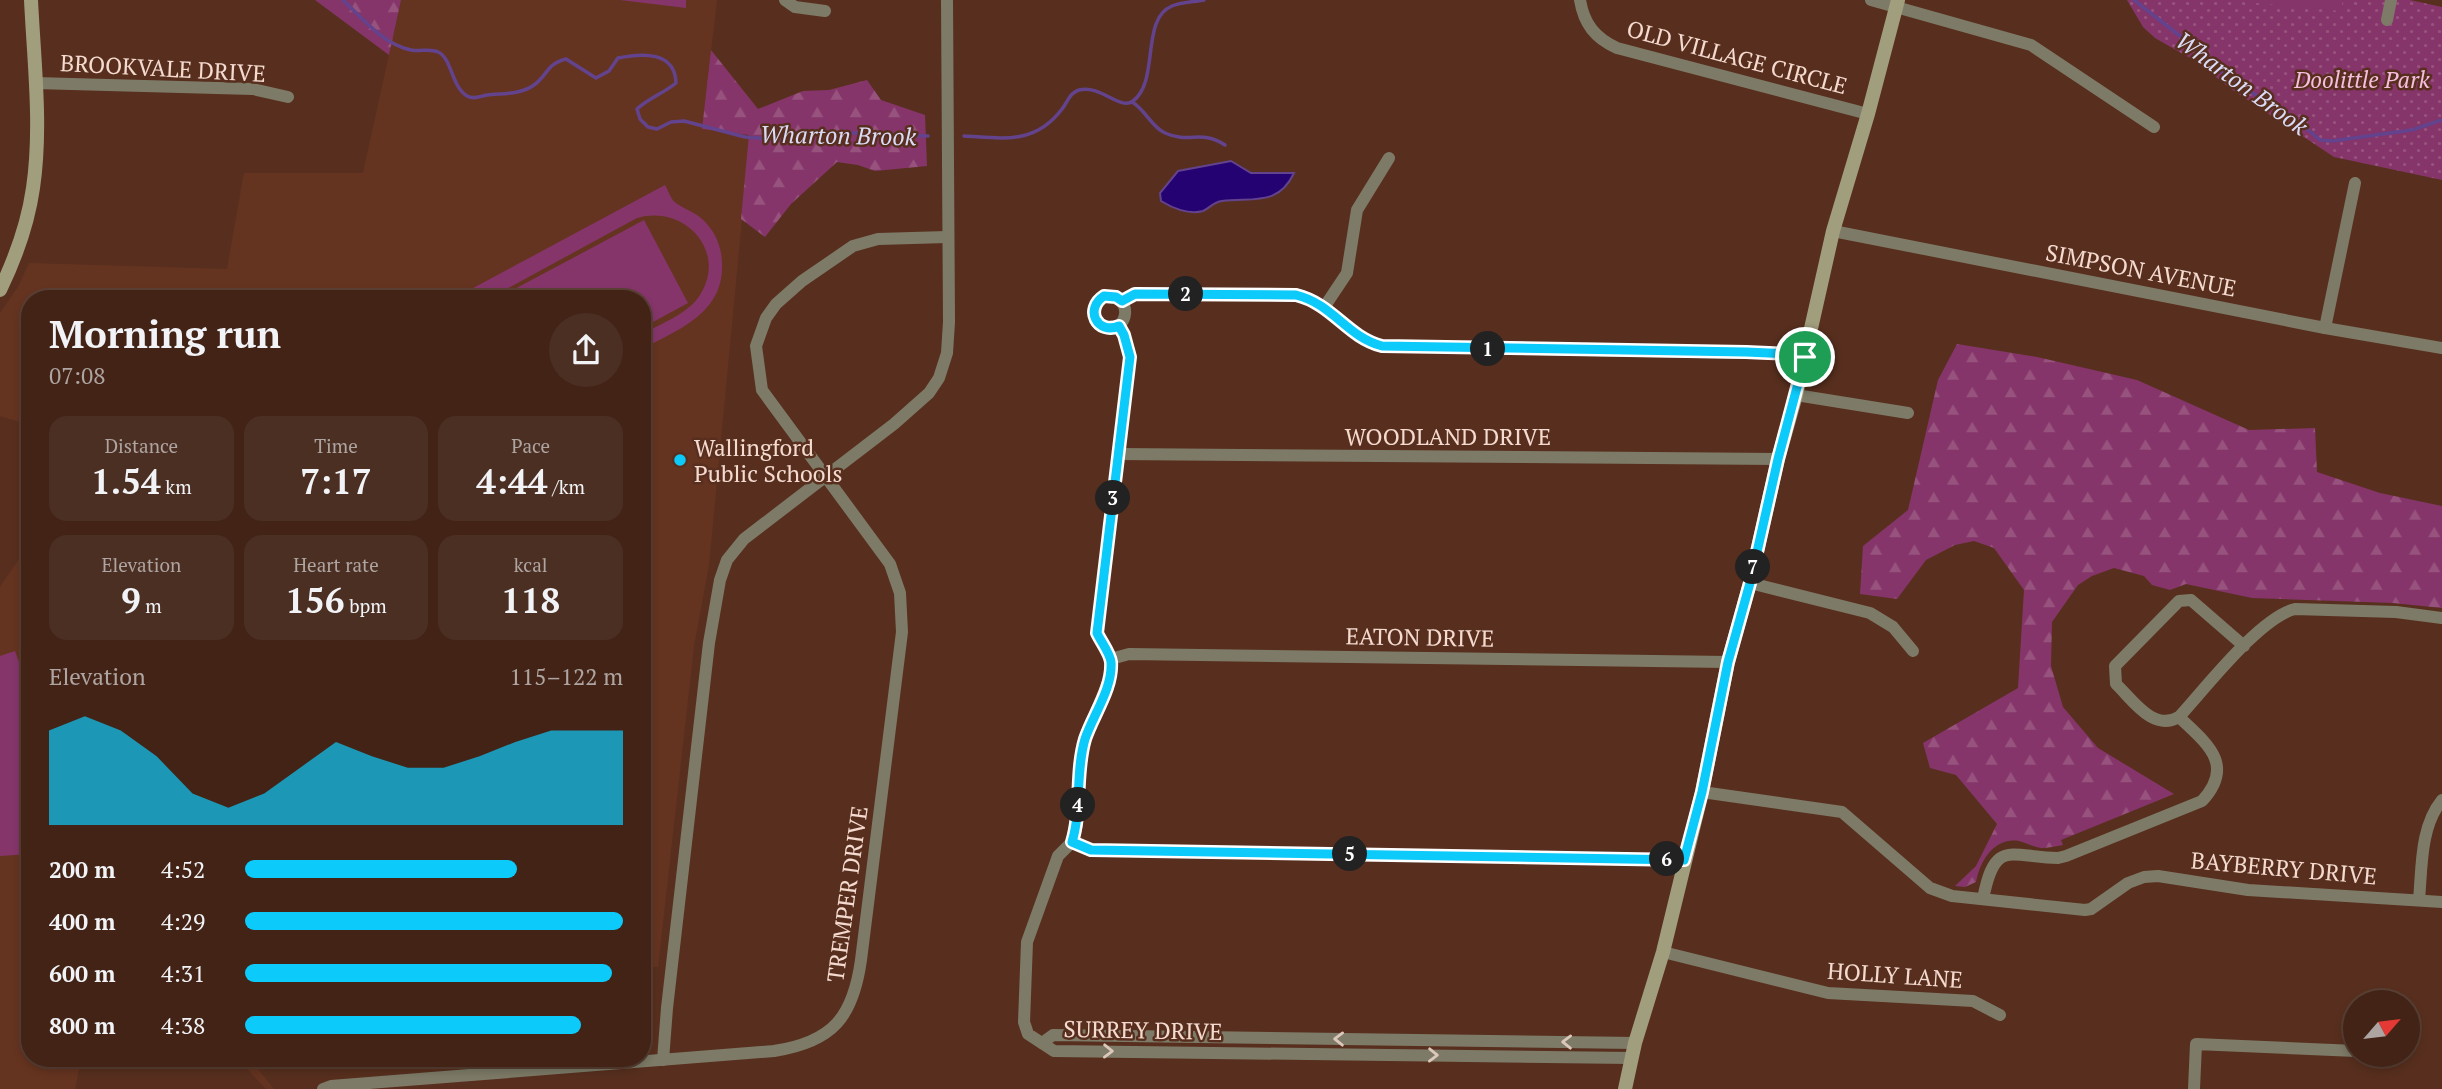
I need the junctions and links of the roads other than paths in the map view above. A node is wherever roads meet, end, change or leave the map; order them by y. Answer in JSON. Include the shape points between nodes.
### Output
{"nodes":[{"id":1,"x":31,"y":0,"type":"edge"},
{"id":2,"x":785,"y":0,"type":"edge"},
{"id":3,"x":947,"y":0,"type":"edge"},
{"id":4,"x":1580,"y":0,"type":"edge"},
{"id":5,"x":1871,"y":0,"type":"edge"},
{"id":6,"x":2391,"y":0,"type":"edge"},
{"id":7,"x":1897,"y":4,"type":"edge"},
{"id":8,"x":825,"y":11,"type":"dead end"},
{"id":9,"x":2387,"y":20,"type":"dead end"},
{"id":10,"x":36,"y":83,"type":"junction"},
{"id":11,"x":288,"y":97,"type":"dead end"},
{"id":12,"x":1868,"y":114,"type":"junction"},
{"id":13,"x":2154,"y":127,"type":"dead end"},
{"id":14,"x":1389,"y":158,"type":"dead end"},
{"id":15,"x":2355,"y":183,"type":"dead end"},
{"id":16,"x":1833,"y":231,"type":"junction"},
{"id":17,"x":947,"y":237,"type":"junction"},
{"id":18,"x":0,"y":290,"type":"edge"},
{"id":19,"x":1122,"y":301,"type":"junction"},
{"id":20,"x":1325,"y":306,"type":"junction"},
{"id":21,"x":1119,"y":326,"type":"junction"},
{"id":22,"x":2325,"y":328,"type":"junction"},
{"id":23,"x":2442,"y":348,"type":"edge"},
{"id":24,"x":1805,"y":357,"type":"junction"},
{"id":25,"x":1796,"y":395,"type":"junction"},
{"id":26,"x":1908,"y":413,"type":"dead end"},
{"id":27,"x":1119,"y":454,"type":"junction"},
{"id":28,"x":1778,"y":459,"type":"junction"},
{"id":29,"x":824,"y":476,"type":"junction"},
{"id":30,"x":1750,"y":583,"type":"junction"},
{"id":31,"x":2442,"y":618,"type":"edge"},
{"id":32,"x":2244,"y":646,"type":"junction"},
{"id":33,"x":1913,"y":651,"type":"dead end"},
{"id":34,"x":1111,"y":659,"type":"junction"},
{"id":35,"x":1728,"y":662,"type":"junction"},
{"id":36,"x":2179,"y":718,"type":"junction"},
{"id":37,"x":1702,"y":792,"type":"junction"},
{"id":38,"x":2442,"y":800,"type":"edge"},
{"id":39,"x":1072,"y":842,"type":"junction"},
{"id":40,"x":1684,"y":860,"type":"junction"},
{"id":41,"x":1983,"y":899,"type":"junction"},
{"id":42,"x":2419,"y":900,"type":"junction"},
{"id":43,"x":2442,"y":902,"type":"edge"},
{"id":44,"x":1663,"y":952,"type":"junction"},
{"id":45,"x":2000,"y":1015,"type":"dead end"},
{"id":46,"x":1042,"y":1043,"type":"junction"},
{"id":47,"x":1635,"y":1043,"type":"junction"},
{"id":48,"x":2343,"y":1050,"type":"edge"},
{"id":49,"x":1632,"y":1058,"type":"junction"},
{"id":50,"x":663,"y":1060,"type":"junction"},
{"id":51,"x":651,"y":1061,"type":"edge"},
{"id":52,"x":574,"y":1067,"type":"edge"},
{"id":53,"x":323,"y":1089,"type":"edge"},
{"id":54,"x":1625,"y":1089,"type":"edge"},
{"id":55,"x":2194,"y":1089,"type":"edge"}],
"edges":[{"from":1,"to":10,"type":"street"},
{"from":2,"to":8,"type":"street","via":[[795,7]]},
{"from":3,"to":17,"type":"street"},
{"from":4,"to":12,"type":"street","name":"OLD VILLAGE CIRCLE","via":[[1590,29],[1617,48]]},
{"from":5,"to":7,"type":"street"},
{"from":6,"to":9,"type":"street"},
{"from":7,"to":12,"type":"street"},
{"from":7,"to":13,"type":"street","via":[[2031,45]]},
{"from":10,"to":11,"type":"street","name":"BROOKVALE DRIVE","via":[[253,89]]},
{"from":10,"to":18,"type":"street","via":[[33,191]]},
{"from":12,"to":16,"type":"street"},
{"from":14,"to":20,"type":"street","via":[[1357,210],[1347,273]]},
{"from":15,"to":22,"type":"street"},
{"from":16,"to":22,"type":"street","name":"SIMPSON AVENUE"},
{"from":16,"to":24,"type":"street"},
{"from":17,"to":29,"type":"street","via":[[949,321],[947,353],[939,378],[901,418]]},
{"from":17,"to":29,"type":"street","name":"TREMPER DRIVE","via":[[878,239],[853,246],[802,281],[766,318],[756,346],[762,390]]},
{"from":19,"to":20,"type":"street","via":[[1135,294],[1296,295]]},
{"from":19,"to":21,"type":"street","via":[[1126,311]]},
{"from":19,"to":21,"type":"street","via":[[1104,296],[1093,313],[1099,325]]},
{"from":20,"to":24,"type":"street","via":[[1356,335],[1382,346]]},
{"from":21,"to":27,"type":"street","via":[[1130,357]]},
{"from":22,"to":23,"type":"street","name":"SIMPSON AVENUE"},
{"from":24,"to":25,"type":"street"},
{"from":25,"to":26,"type":"street"},
{"from":25,"to":28,"type":"street"},
{"from":27,"to":28,"type":"street","name":"WOODLAND DRIVE"},
{"from":27,"to":34,"type":"street","via":[[1097,633]]},
{"from":28,"to":30,"type":"street"},
{"from":29,"to":50,"type":"street","via":[[744,539],[727,560],[720,580],[704,683]]},
{"from":29,"to":50,"type":"street","name":"TREMPER DRIVE","via":[[890,564],[901,603],[900,644],[856,990],[840,1021],[809,1043],[774,1051]]},
{"from":30,"to":33,"type":"street","via":[[1870,613],[1893,627]]},
{"from":30,"to":35,"type":"street"},
{"from":31,"to":32,"type":"street","via":[[2295,609],[2281,614]]},
{"from":32,"to":36,"type":"street"},
{"from":32,"to":36,"type":"street","via":[[2191,600],[2179,601],[2115,666],[2116,684],[2150,717],[2163,722]]},
{"from":34,"to":35,"type":"street","name":"EATON DRIVE","via":[[1129,654]]},
{"from":34,"to":39,"type":"street","via":[[1110,677],[1081,756]]},
{"from":35,"to":37,"type":"street"},
{"from":36,"to":41,"type":"street","via":[[2211,749],[2215,760],[2215,780],[2202,801],[2066,856],[2005,855],[1995,862]]},
{"from":37,"to":40,"type":"street"},
{"from":37,"to":41,"type":"street","name":"BAYBERRY DRIVE","via":[[1842,812],[1930,888]]},
{"from":38,"to":42,"type":"street","via":[[2426,832]]},
{"from":39,"to":40,"type":"street","via":[[1091,850]]},
{"from":39,"to":46,"type":"street","via":[[1058,856],[1027,942],[1024,1022],[1028,1034]]},
{"from":40,"to":44,"type":"street"},
{"from":41,"to":42,"type":"street","name":"BAYBERRY DRIVE","via":[[2085,910],[2134,880],[2158,876],[2248,890]]},
{"from":42,"to":43,"type":"street","name":"BAYBERRY DRIVE"},
{"from":44,"to":45,"type":"street","name":"HOLLY LANE","via":[[1828,993],[1973,1001]]},
{"from":44,"to":47,"type":"street"},
{"from":47,"to":46,"type":"street","name":"SURREY DRIVE","one_way":true,"via":[[1053,1035]]},
{"from":46,"to":49,"type":"street","name":"SURREY DRIVE","one_way":true,"via":[[1054,1051]]},
{"from":47,"to":49,"type":"street"},
{"from":48,"to":55,"type":"street","via":[[2196,1044]]},
{"from":49,"to":54,"type":"street"},
{"from":50,"to":51,"type":"street","name":"TREMPER DRIVE"},
{"from":52,"to":53,"type":"street","name":"TREMPER DRIVE"}]}
